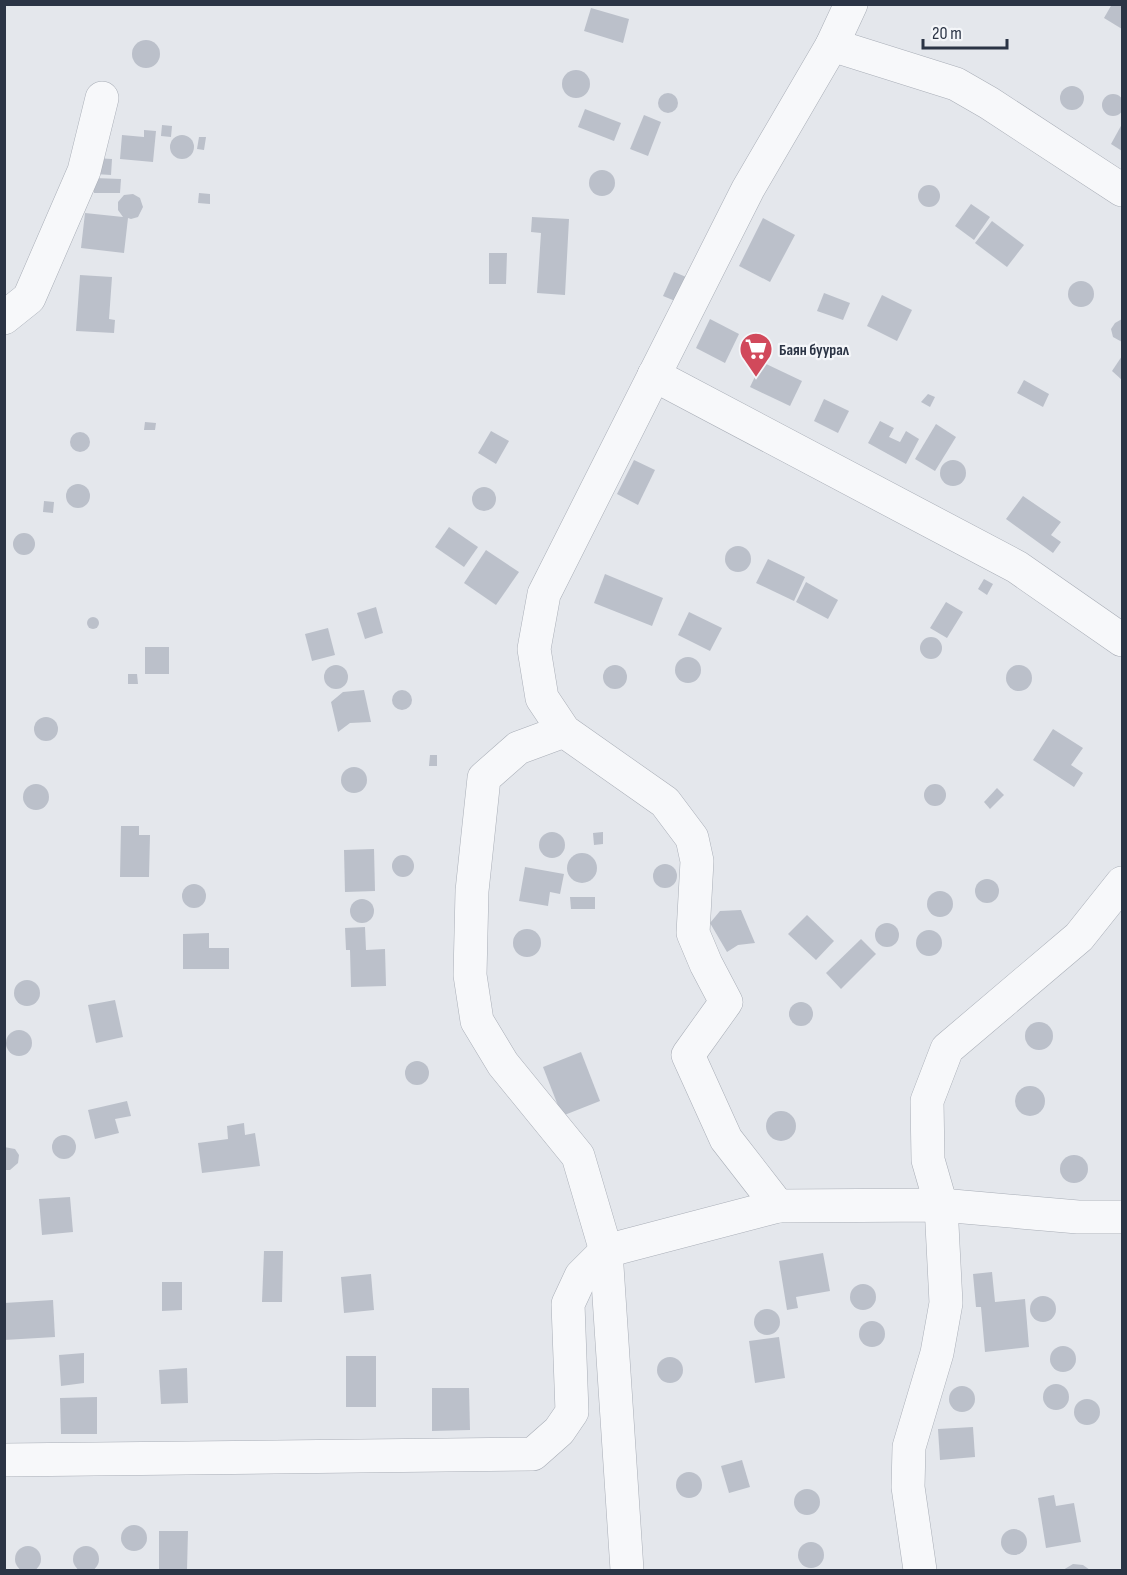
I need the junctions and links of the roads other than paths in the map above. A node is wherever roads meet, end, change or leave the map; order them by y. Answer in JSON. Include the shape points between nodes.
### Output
{"nodes":[{"id":1,"x":852,"y":4,"type":"edge"},
{"id":2,"x":832,"y":45,"type":"junction"},
{"id":3,"x":102,"y":98,"type":"dead end"},
{"id":4,"x":1122,"y":190,"type":"edge"},
{"id":5,"x":4,"y":318,"type":"edge"},
{"id":6,"x":654,"y":375,"type":"junction"},
{"id":7,"x":1122,"y":640,"type":"edge"},
{"id":8,"x":564,"y":731,"type":"junction"},
{"id":9,"x":1122,"y":883,"type":"edge"},
{"id":10,"x":941,"y":1204,"type":"junction"},
{"id":11,"x":778,"y":1206,"type":"junction"},
{"id":12,"x":1122,"y":1217,"type":"edge"},
{"id":13,"x":606,"y":1251,"type":"junction"},
{"id":14,"x":4,"y":1460,"type":"edge"},
{"id":15,"x":627,"y":1570,"type":"edge"},
{"id":16,"x":920,"y":1570,"type":"edge"}],
"edges":[{"from":1,"to":2,"type":"street"},
{"from":2,"to":4,"type":"street","via":[[956,84]]},
{"from":2,"to":6,"type":"street","via":[[748,189]]},
{"from":3,"to":5,"type":"street","via":[[84,171],[29,298]]},
{"from":6,"to":7,"type":"street","via":[[1017,567]]},
{"from":6,"to":8,"type":"street","via":[[544,594],[534,649],[542,698]]},
{"from":8,"to":11,"type":"street","via":[[665,802],[692,838],[697,861],[693,933],[726,1002],[688,1055],[726,1139]]},
{"from":8,"to":13,"type":"street","via":[[518,748],[484,778],[472,891],[470,975],[477,1021],[503,1064],[578,1156]]},
{"from":9,"to":10,"type":"street","via":[[1079,937],[947,1049],[927,1101],[928,1160]]},
{"from":10,"to":11,"type":"street"},
{"from":10,"to":12,"type":"street","via":[[1078,1217]]},
{"from":10,"to":16,"type":"street","via":[[946,1303],[937,1353],[909,1447],[908,1487]]},
{"from":11,"to":13,"type":"street"},
{"from":13,"to":14,"type":"street","via":[[581,1276],[568,1304],[572,1412],[559,1431],[533,1454]]},
{"from":13,"to":15,"type":"street"}]}
